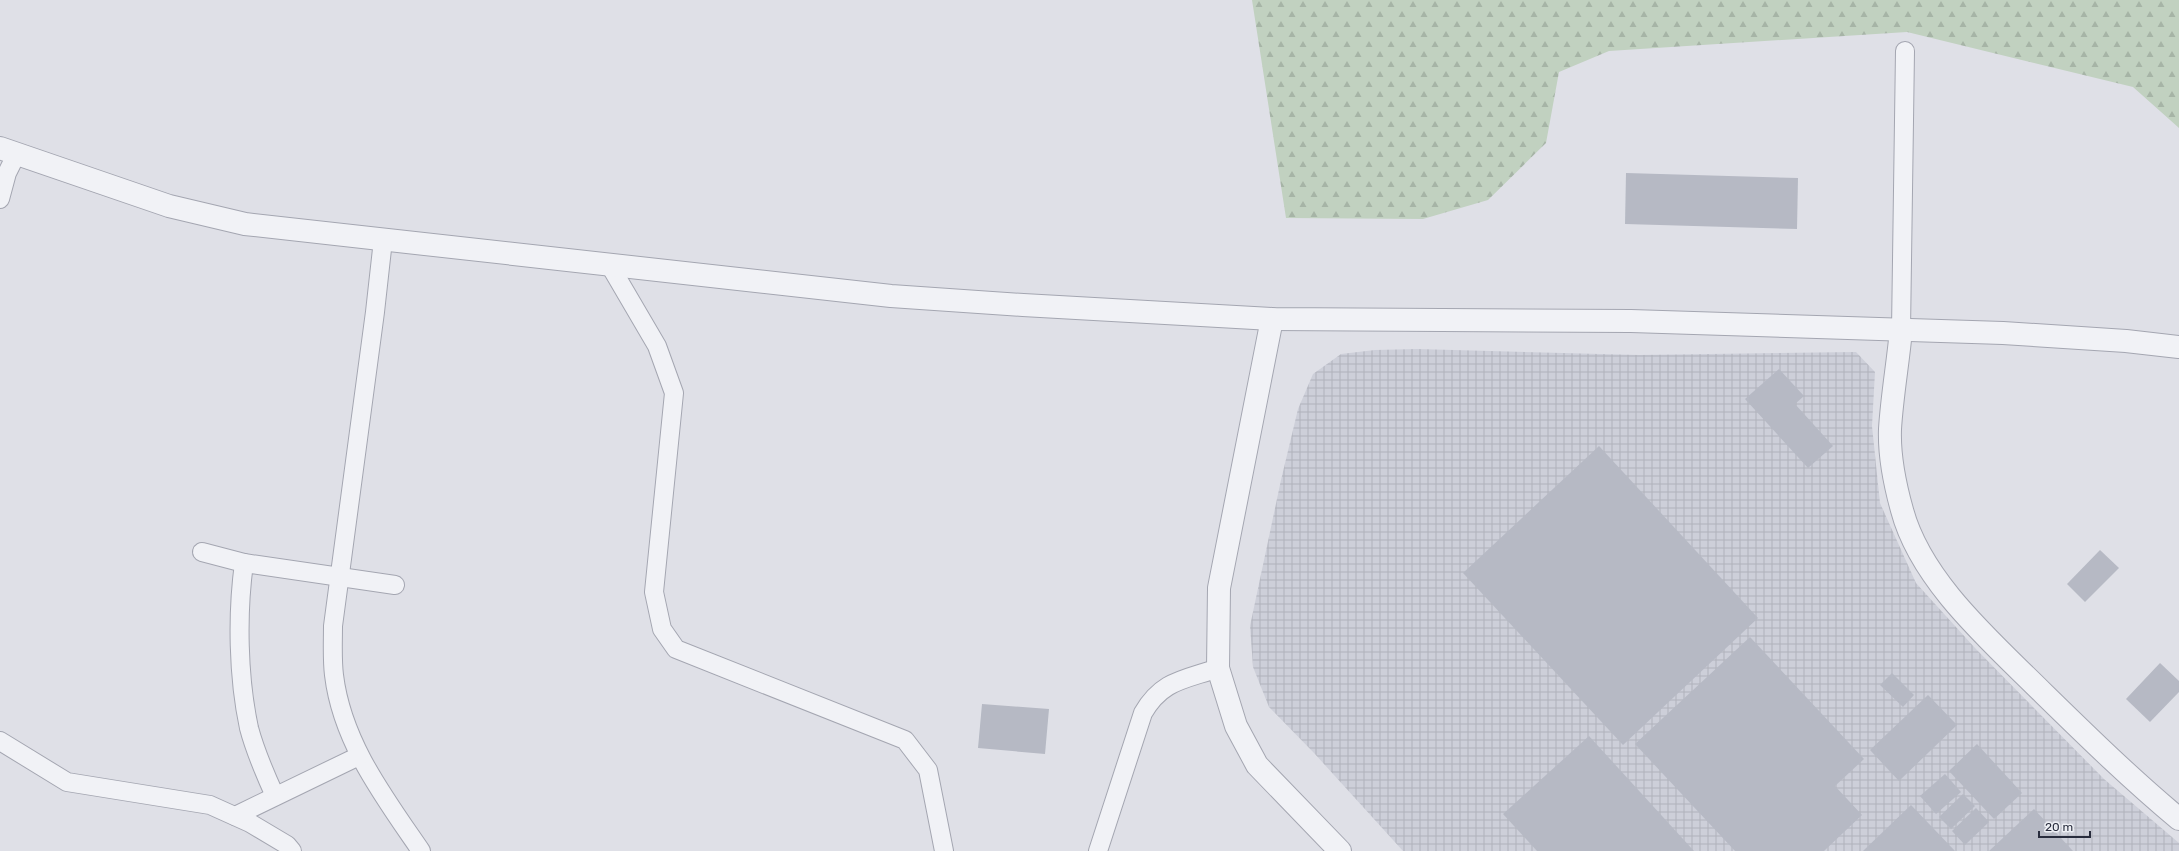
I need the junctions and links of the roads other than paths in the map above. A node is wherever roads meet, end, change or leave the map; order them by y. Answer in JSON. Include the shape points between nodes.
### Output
{"nodes":[{"id":1,"x":1905,"y":51,"type":"dead end"},
{"id":2,"x":8,"y":151,"type":"edge"},
{"id":3,"x":0,"y":199,"type":"edge"},
{"id":4,"x":383,"y":240,"type":"junction"},
{"id":5,"x":609,"y":264,"type":"junction"},
{"id":6,"x":1272,"y":319,"type":"junction"},
{"id":7,"x":1901,"y":330,"type":"junction"},
{"id":8,"x":2179,"y":347,"type":"edge"},
{"id":9,"x":202,"y":552,"type":"dead end"},
{"id":10,"x":244,"y":563,"type":"junction"},
{"id":11,"x":339,"y":578,"type":"junction"},
{"id":12,"x":395,"y":585,"type":"dead end"},
{"id":13,"x":1218,"y":668,"type":"junction"},
{"id":14,"x":0,"y":741,"type":"edge"},
{"id":15,"x":359,"y":756,"type":"junction"},
{"id":16,"x":275,"y":796,"type":"junction"},
{"id":17,"x":235,"y":816,"type":"junction"},
{"id":18,"x":2179,"y":820,"type":"edge"},
{"id":19,"x":292,"y":851,"type":"edge"},
{"id":20,"x":421,"y":851,"type":"edge"},
{"id":21,"x":944,"y":851,"type":"edge"},
{"id":22,"x":1098,"y":851,"type":"edge"},
{"id":23,"x":1340,"y":851,"type":"edge"}],
"edges":[{"from":1,"to":7,"type":"street"},
{"from":2,"to":3,"type":"street","via":[[7,173]]},
{"from":2,"to":4,"type":"street","via":[[169,206],[244,224]]},
{"from":4,"to":5,"type":"street"},
{"from":4,"to":11,"type":"street"},
{"from":5,"to":6,"type":"street","via":[[891,296]]},
{"from":5,"to":21,"type":"street","via":[[656,346],[674,393],[654,592],[662,629],[676,649],[905,740],[928,770]]},
{"from":6,"to":7,"type":"street","via":[[1631,321]]},
{"from":6,"to":13,"type":"street","via":[[1219,588]]},
{"from":7,"to":8,"type":"street","via":[[2011,333]]},
{"from":7,"to":18,"type":"street","via":[[1890,430],[1893,464],[1902,511],[1921,555],[1948,596],[1997,648],[2130,778]]},
{"from":9,"to":10,"type":"street"},
{"from":10,"to":11,"type":"street"},
{"from":10,"to":16,"type":"street","via":[[240,640],[244,691],[249,728]]},
{"from":11,"to":12,"type":"street"},
{"from":11,"to":15,"type":"street","via":[[333,626],[334,675]]},
{"from":13,"to":22,"type":"street","via":[[1166,686],[1152,698],[1142,713]]},
{"from":13,"to":23,"type":"street","via":[[1236,726],[1257,765]]},
{"from":14,"to":17,"type":"street","via":[[67,782],[210,805]]},
{"from":15,"to":16,"type":"street"},
{"from":15,"to":20,"type":"street"},
{"from":16,"to":17,"type":"street"},
{"from":17,"to":19,"type":"street","via":[[287,845]]}]}
